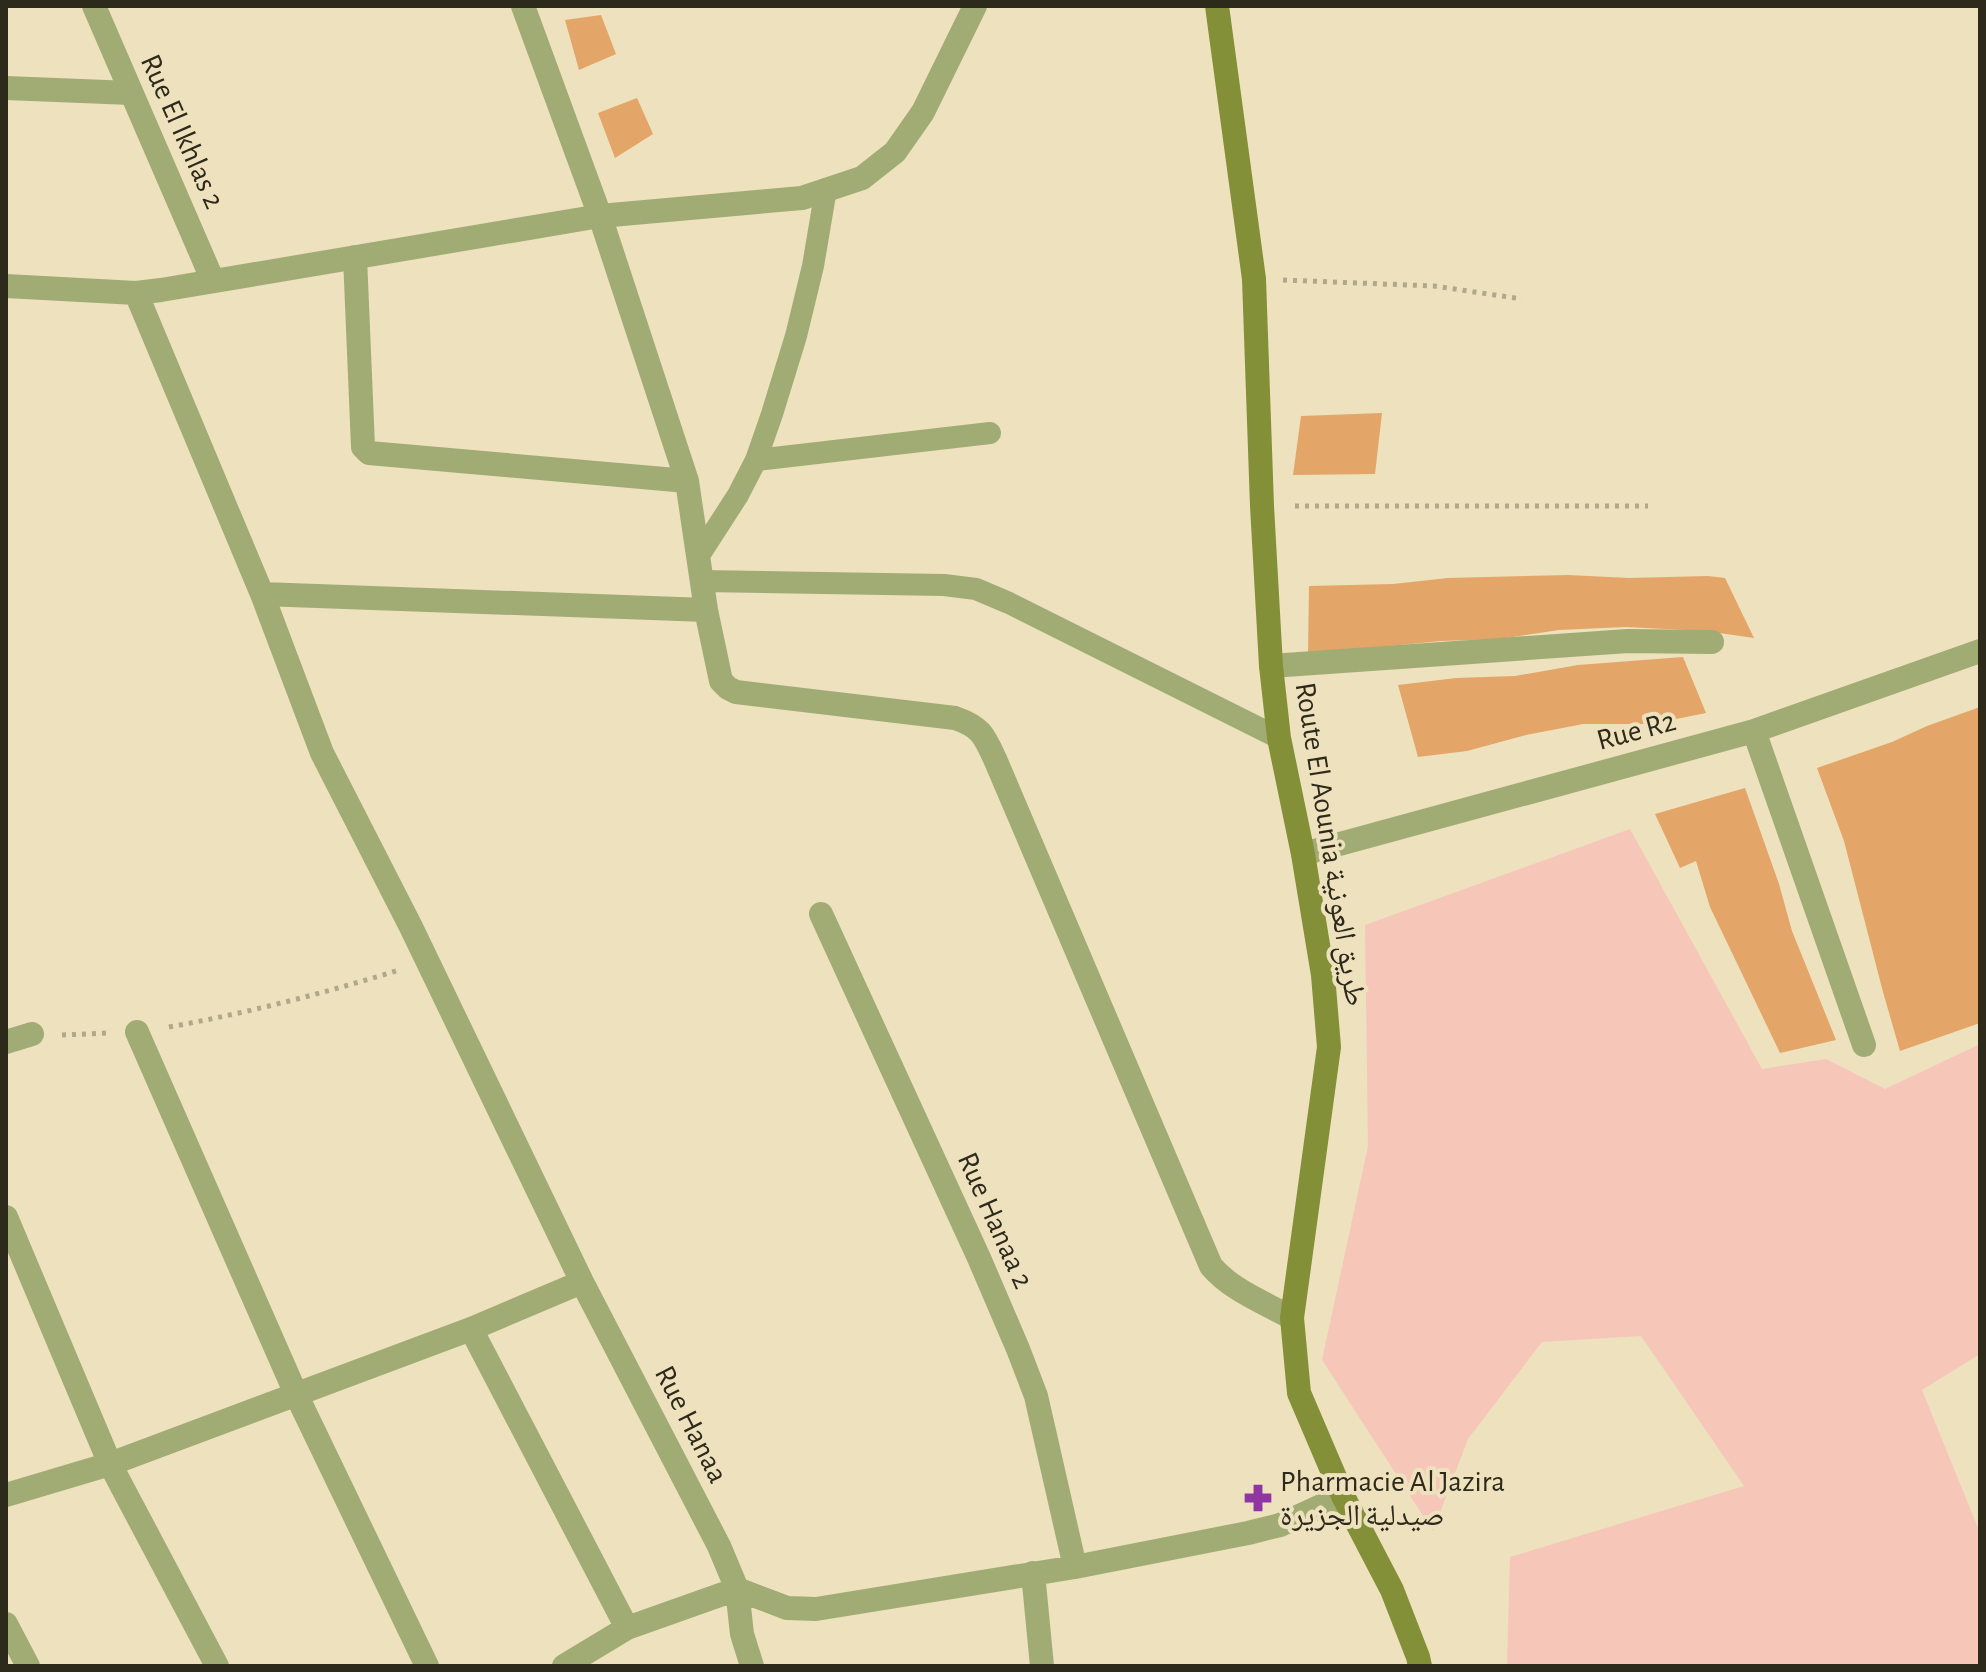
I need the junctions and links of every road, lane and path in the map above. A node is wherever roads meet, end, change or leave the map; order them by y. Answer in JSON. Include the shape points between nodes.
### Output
{"nodes":[{"id":1,"x":94,"y":6,"type":"edge"},
{"id":2,"x":523,"y":6,"type":"edge"},
{"id":3,"x":975,"y":6,"type":"edge"},
{"id":4,"x":1217,"y":6,"type":"edge"},
{"id":5,"x":6,"y":88,"type":"edge"},
{"id":6,"x":131,"y":93,"type":"junction"},
{"id":7,"x":826,"y":189,"type":"junction"},
{"id":8,"x":600,"y":216,"type":"junction"},
{"id":9,"x":355,"y":257,"type":"junction"},
{"id":10,"x":1254,"y":279,"type":"junction"},
{"id":11,"x":213,"y":281,"type":"junction"},
{"id":12,"x":6,"y":286,"type":"edge"},
{"id":13,"x":136,"y":293,"type":"junction"},
{"id":14,"x":1522,"y":299,"type":"dead end"},
{"id":15,"x":990,"y":433,"type":"dead end"},
{"id":16,"x":756,"y":460,"type":"junction"},
{"id":17,"x":687,"y":481,"type":"junction"},
{"id":18,"x":1262,"y":506,"type":"junction"},
{"id":19,"x":1648,"y":506,"type":"dead end"},
{"id":20,"x":700,"y":569,"type":"junction"},
{"id":21,"x":262,"y":594,"type":"junction"},
{"id":22,"x":706,"y":610,"type":"junction"},
{"id":23,"x":1712,"y":642,"type":"dead end"},
{"id":24,"x":1980,"y":651,"type":"edge"},
{"id":25,"x":1271,"y":666,"type":"junction"},
{"id":26,"x":1754,"y":731,"type":"junction"},
{"id":27,"x":1279,"y":738,"type":"junction"},
{"id":28,"x":1303,"y":854,"type":"junction"},
{"id":29,"x":821,"y":914,"type":"dead end"},
{"id":30,"x":428,"y":962,"type":"junction"},
{"id":31,"x":137,"y":1032,"type":"junction"},
{"id":32,"x":32,"y":1034,"type":"joint"},
{"id":33,"x":6,"y":1042,"type":"edge"},
{"id":34,"x":1864,"y":1045,"type":"dead end"},
{"id":35,"x":6,"y":1217,"type":"edge"},
{"id":36,"x":582,"y":1282,"type":"junction"},
{"id":37,"x":1292,"y":1318,"type":"junction"},
{"id":38,"x":471,"y":1329,"type":"junction"},
{"id":39,"x":296,"y":1394,"type":"junction"},
{"id":40,"x":110,"y":1464,"type":"junction"},
{"id":41,"x":6,"y":1495,"type":"edge"},
{"id":42,"x":1343,"y":1496,"type":"junction"},
{"id":43,"x":1075,"y":1567,"type":"junction"},
{"id":44,"x":1033,"y":1573,"type":"junction"},
{"id":45,"x":737,"y":1589,"type":"junction"},
{"id":46,"x":6,"y":1624,"type":"edge"},
{"id":47,"x":627,"y":1628,"type":"junction"},
{"id":48,"x":595,"y":1656,"type":"edge"},
{"id":49,"x":28,"y":1666,"type":"edge"},
{"id":50,"x":217,"y":1666,"type":"edge"},
{"id":51,"x":427,"y":1666,"type":"edge"},
{"id":52,"x":564,"y":1666,"type":"edge"},
{"id":53,"x":752,"y":1666,"type":"edge"},
{"id":54,"x":1042,"y":1666,"type":"edge"},
{"id":55,"x":1420,"y":1666,"type":"edge"}],
"edges":[{"from":1,"to":6,"type":"street","name":"Rue El Ikhlas 2"},
{"from":2,"to":8,"type":"street"},
{"from":3,"to":7,"type":"street","via":[[923,112],[895,152],[862,178]]},
{"from":4,"to":10,"type":"street","name":"Route El Aounia طريق العونية"},
{"from":5,"to":6,"type":"street"},
{"from":6,"to":11,"type":"street","name":"Rue El Ikhlas 2"},
{"from":7,"to":8,"type":"street","via":[[802,198]]},
{"from":7,"to":16,"type":"lane","via":[[796,336]]},
{"from":8,"to":9,"type":"street"},
{"from":8,"to":17,"type":"street"},
{"from":9,"to":11,"type":"street"},
{"from":9,"to":17,"type":"street","via":[[364,450]]},
{"from":10,"to":14,"type":"path","via":[[1434,286]]},
{"from":10,"to":18,"type":"street","name":"Route El Aounia طريق العونية"},
{"from":11,"to":13,"type":"street"},
{"from":12,"to":13,"type":"street"},
{"from":13,"to":21,"type":"street","name":"Rue Hanaa"},
{"from":15,"to":16,"type":"lane"},
{"from":16,"to":20,"type":"lane"},
{"from":17,"to":20,"type":"street"},
{"from":18,"to":19,"type":"path"},
{"from":18,"to":25,"type":"street","name":"Route El Aounia طريق العونية"},
{"from":20,"to":22,"type":"street"},
{"from":20,"to":27,"type":"lane","via":[[976,589]]},
{"from":21,"to":22,"type":"street"},
{"from":21,"to":30,"type":"street","name":"Rue Hanaa","via":[[322,753]]},
{"from":22,"to":37,"type":"street","via":[[721,681],[736,692],[955,718],[973,724],[986,739],[1211,1266],[1231,1284]]},
{"from":23,"to":25,"type":"street","via":[[1628,641]]},
{"from":24,"to":26,"type":"street","name":"Rue R2"},
{"from":25,"to":27,"type":"street","name":"Route El Aounia طريق العونية"},
{"from":26,"to":28,"type":"street","name":"Rue R2"},
{"from":26,"to":34,"type":"street"},
{"from":27,"to":28,"type":"street","name":"Route El Aounia طريق العونية"},
{"from":28,"to":37,"type":"street","name":"Route El Aounia طريق العونية","via":[[1329,1047]]},
{"from":29,"to":43,"type":"street","name":"Rue Hanaa 2","via":[[1018,1349],[1036,1396]]},
{"from":30,"to":31,"type":"path","via":[[245,1013]]},
{"from":30,"to":36,"type":"street","name":"Rue Hanaa"},
{"from":31,"to":32,"type":"path"},
{"from":31,"to":39,"type":"street"},
{"from":32,"to":33,"type":"street"},
{"from":35,"to":40,"type":"street"},
{"from":36,"to":38,"type":"street"},
{"from":36,"to":45,"type":"street","name":"Rue Hanaa"},
{"from":37,"to":42,"type":"street","name":"Route El Aounia طريق العونية","via":[[1299,1393]]},
{"from":38,"to":39,"type":"street"},
{"from":38,"to":47,"type":"street"},
{"from":39,"to":40,"type":"street"},
{"from":39,"to":51,"type":"street"},
{"from":40,"to":41,"type":"street"},
{"from":40,"to":50,"type":"street"},
{"from":42,"to":43,"type":"street","via":[[1280,1525]]},
{"from":42,"to":55,"type":"street","name":"Route El Aounia طريق العونية","via":[[1392,1590]]},
{"from":43,"to":44,"type":"street"},
{"from":44,"to":45,"type":"street","via":[[816,1609],[787,1608]]},
{"from":44,"to":54,"type":"street"},
{"from":45,"to":47,"type":"street"},
{"from":45,"to":53,"type":"street","name":"Rue Hanaa"},
{"from":46,"to":49,"type":"street"},
{"from":47,"to":48,"type":"street"},
{"from":48,"to":52,"type":"street"}]}
